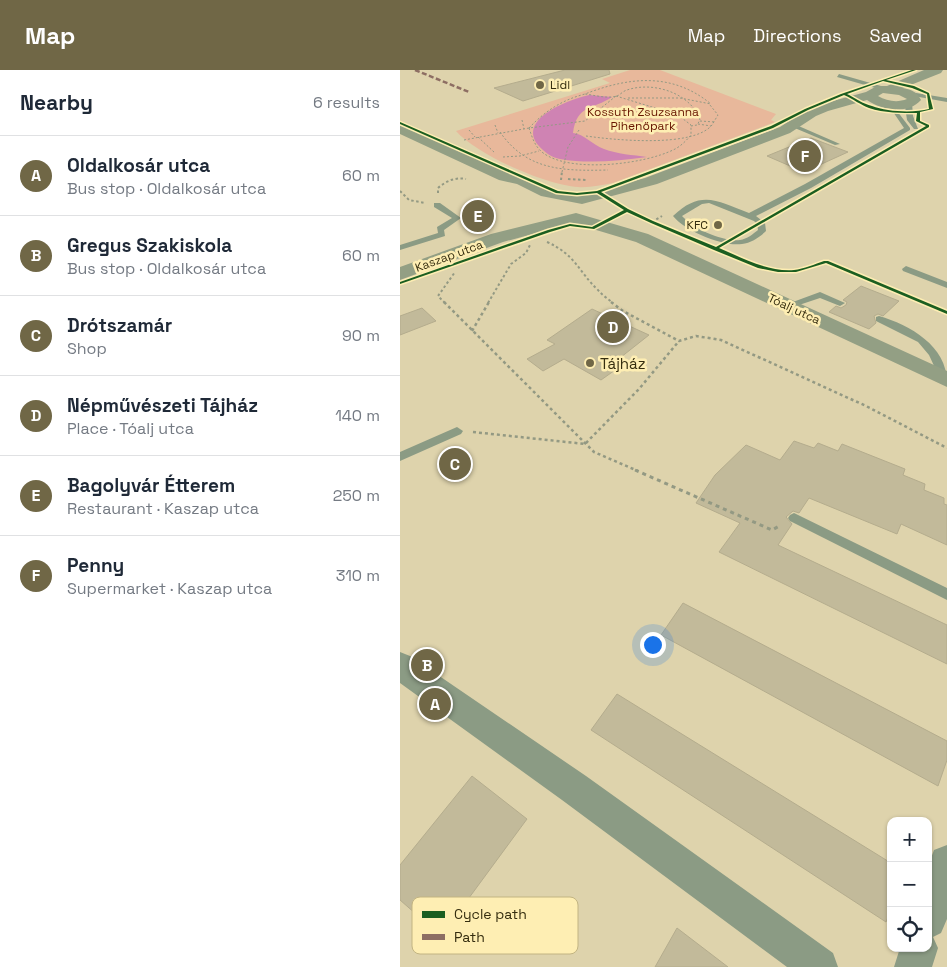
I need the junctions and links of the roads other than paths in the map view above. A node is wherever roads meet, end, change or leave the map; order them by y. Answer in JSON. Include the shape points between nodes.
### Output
{"nodes":[{"id":1,"x":937,"y":70,"type":"edge"},
{"id":2,"x":923,"y":74,"type":"junction"},
{"id":3,"x":839,"y":76,"type":"dead end"},
{"id":4,"x":832,"y":79,"type":"dead end"},
{"id":5,"x":888,"y":89,"type":"junction"},
{"id":6,"x":871,"y":94,"type":"junction"},
{"id":7,"x":910,"y":98,"type":"junction"},
{"id":8,"x":947,"y":102,"type":"edge"},
{"id":9,"x":886,"y":104,"type":"junction"},
{"id":10,"x":817,"y":111,"type":"junction"},
{"id":11,"x":792,"y":126,"type":"junction"},
{"id":12,"x":916,"y":128,"type":"dead end"},
{"id":13,"x":400,"y":129,"type":"edge"},
{"id":14,"x":837,"y":144,"type":"dead end"},
{"id":15,"x":505,"y":177,"type":"junction"},
{"id":16,"x":438,"y":205,"type":"road end"},
{"id":17,"x":593,"y":206,"type":"junction"},
{"id":18,"x":565,"y":214,"type":"junction"},
{"id":19,"x":749,"y":216,"type":"junction"},
{"id":20,"x":642,"y":238,"type":"junction"},
{"id":21,"x":400,"y":248,"type":"edge"},
{"id":22,"x":906,"y":269,"type":"dead end"},
{"id":23,"x":400,"y":274,"type":"edge"},
{"id":24,"x":947,"y":285,"type":"edge"},
{"id":25,"x":840,"y":303,"type":"dead end"},
{"id":26,"x":787,"y":306,"type":"junction"},
{"id":27,"x":879,"y":319,"type":"dead end"},
{"id":28,"x":946,"y":379,"type":"edge"},
{"id":29,"x":457,"y":430,"type":"road end"},
{"id":30,"x":400,"y":457,"type":"edge"},
{"id":31,"x":794,"y":518,"type":"road end"},
{"id":32,"x":947,"y":594,"type":"edge"},
{"id":33,"x":400,"y":666,"type":"edge"},
{"id":34,"x":947,"y":863,"type":"edge"},
{"id":35,"x":932,"y":908,"type":"edge"},
{"id":36,"x":918,"y":952,"type":"edge"},
{"id":37,"x":819,"y":967,"type":"edge"},
{"id":38,"x":913,"y":967,"type":"edge"}],
"edges":[{"from":1,"to":2,"type":"street"},
{"from":2,"to":5,"type":"street"},
{"from":2,"to":7,"type":"street"},
{"from":3,"to":5,"type":"lane"},
{"from":4,"to":6,"type":"lane"},
{"from":5,"to":6,"type":"street"},
{"from":5,"to":7,"type":"street"},
{"from":6,"to":9,"type":"street","via":[[874,100]]},
{"from":6,"to":10,"type":"street"},
{"from":7,"to":8,"type":"lane"},
{"from":7,"to":9,"type":"street"},
{"from":7,"to":12,"type":"lane","via":[[911,122]]},
{"from":9,"to":10,"type":"street"},
{"from":9,"to":19,"type":"lane","via":[[908,129]]},
{"from":10,"to":11,"type":"street"},
{"from":11,"to":14,"type":"lane"},
{"from":11,"to":17,"type":"street"},
{"from":13,"to":15,"type":"street"},
{"from":15,"to":17,"type":"street","name":"Tóalj utca"},
{"from":15,"to":18,"type":"street","name":"Tóalj utca","via":[[513,185]]},
{"from":16,"to":21,"type":"lane","via":[[457,218],[440,229],[442,234]]},
{"from":17,"to":18,"type":"street","via":[[588,216]]},
{"from":17,"to":18,"type":"street","via":[[565,201]]},
{"from":17,"to":20,"type":"street","name":"Tóalj utca"},
{"from":18,"to":20,"type":"street","name":"Tóalj utca"},
{"from":18,"to":23,"type":"street","name":"Kaszap utca"},
{"from":19,"to":19,"type":"lane","via":[[710,201],[700,202],[677,216],[684,223],[733,243],[747,241],[762,231],[761,223]]},
{"from":20,"to":26,"type":"street","name":"Tóalj utca"},
{"from":22,"to":24,"type":"lane"},
{"from":25,"to":26,"type":"lane","via":[[820,295]]},
{"from":26,"to":28,"type":"street","name":"Tóalj utca"},
{"from":27,"to":28,"type":"lane","via":[[917,335],[935,354]]},
{"from":29,"to":30,"type":"lane"},
{"from":31,"to":32,"type":"lane"},
{"from":33,"to":37,"type":"street","via":[[582,793]]},
{"from":34,"to":35,"type":"street"},
{"from":36,"to":38,"type":"street"}]}
